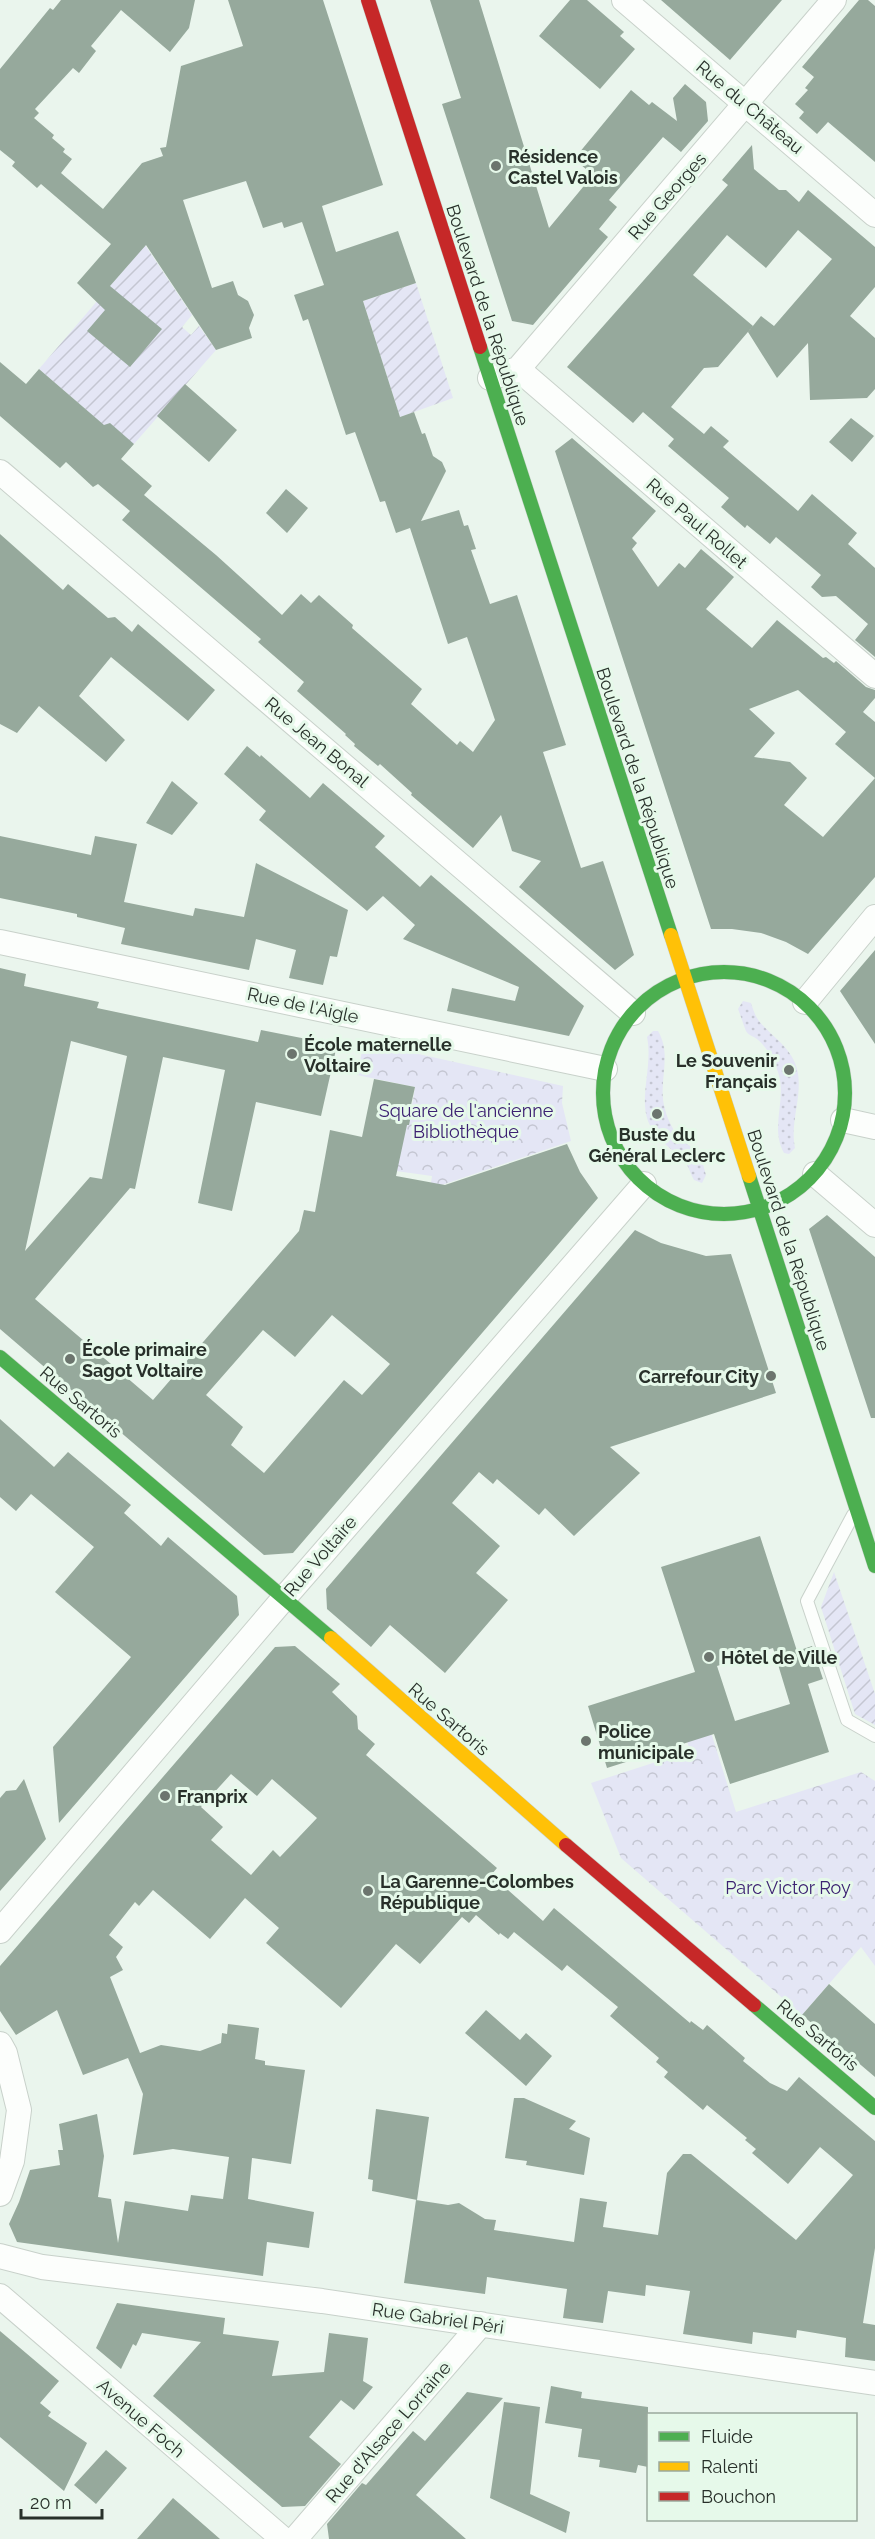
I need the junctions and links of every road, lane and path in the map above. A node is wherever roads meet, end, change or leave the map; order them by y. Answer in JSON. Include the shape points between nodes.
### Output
{"nodes":[{"id":1,"x":368,"y":0,"type":"edge"},
{"id":2,"x":624,"y":0,"type":"edge"},
{"id":3,"x":834,"y":0,"type":"edge"},
{"id":4,"x":745,"y":104,"type":"junction"},
{"id":5,"x":875,"y":215,"type":"edge"},
{"id":6,"x":518,"y":369,"type":"junction"},
{"id":7,"x":490,"y":378,"type":"junction"},
{"id":8,"x":0,"y":472,"type":"edge"},
{"id":9,"x":875,"y":676,"type":"edge"},
{"id":10,"x":875,"y":917,"type":"edge"},
{"id":11,"x":0,"y":942,"type":"edge"},
{"id":12,"x":684,"y":978,"type":"junction"},
{"id":13,"x":805,"y":1002,"type":"junction"},
{"id":14,"x":633,"y":1013,"type":"junction"},
{"id":15,"x":605,"y":1069,"type":"junction"},
{"id":16,"x":843,"y":1120,"type":"junction"},
{"id":17,"x":875,"y":1127,"type":"edge"},
{"id":18,"x":815,"y":1174,"type":"junction"},
{"id":19,"x":644,"y":1184,"type":"junction"},
{"id":20,"x":760,"y":1209,"type":"junction"},
{"id":21,"x":875,"y":1225,"type":"edge"},
{"id":22,"x":0,"y":1357,"type":"edge"},
{"id":23,"x":856,"y":1508,"type":"junction"},
{"id":24,"x":875,"y":1566,"type":"edge"},
{"id":25,"x":285,"y":1598,"type":"junction"},
{"id":26,"x":875,"y":1736,"type":"edge"},
{"id":27,"x":0,"y":1931,"type":"edge"},
{"id":28,"x":0,"y":2044,"type":"edge"},
{"id":29,"x":875,"y":2108,"type":"edge"},
{"id":30,"x":0,"y":2194,"type":"edge"},
{"id":31,"x":0,"y":2256,"type":"edge"},
{"id":32,"x":25,"y":2263,"type":"junction"},
{"id":33,"x":7,"y":2302,"type":"edge"},
{"id":34,"x":481,"y":2324,"type":"junction"},
{"id":35,"x":875,"y":2383,"type":"edge"},
{"id":36,"x":283,"y":2539,"type":"edge"},
{"id":37,"x":295,"y":2539,"type":"edge"}],
"edges":[{"from":1,"to":7,"type":"main road","name":"Boulevard de la République"},
{"from":2,"to":4,"type":"street","name":"Rue du Château"},
{"from":3,"to":4,"type":"street","name":"Rue Georges"},
{"from":4,"to":5,"type":"street","name":"Rue du Château"},
{"from":4,"to":6,"type":"street","name":"Rue Georges"},
{"from":6,"to":7,"type":"street"},
{"from":6,"to":9,"type":"street","name":"Rue Paul Rollet"},
{"from":7,"to":12,"type":"main road","name":"Boulevard de la République"},
{"from":8,"to":14,"type":"street","name":"Rue Jean Bonal"},
{"from":10,"to":13,"type":"street"},
{"from":11,"to":15,"type":"street","name":"Rue de l'Aigle"},
{"from":12,"to":13,"type":"main road","via":[[720,970],[747,974],[778,984]]},
{"from":12,"to":14,"type":"main road","via":[[653,995]]},
{"from":12,"to":20,"type":"main road","name":"Boulevard de la République"},
{"from":13,"to":16,"type":"main road","via":[[826,1026],[840,1056],[846,1088]]},
{"from":14,"to":15,"type":"main road","via":[[615,1040]]},
{"from":15,"to":19,"type":"main road","via":[[604,1113],[618,1152]]},
{"from":16,"to":17,"type":"street"},
{"from":16,"to":18,"type":"main road","via":[[832,1149]]},
{"from":18,"to":20,"type":"main road","via":[[792,1195]]},
{"from":18,"to":21,"type":"street"},
{"from":19,"to":20,"type":"main road","via":[[687,1209],[724,1214]]},
{"from":19,"to":25,"type":"street","name":"Rue Voltaire"},
{"from":20,"to":23,"type":"main road","name":"Boulevard de la République"},
{"from":22,"to":25,"type":"main road","name":"Rue Sartoris"},
{"from":23,"to":24,"type":"main road","name":"Boulevard de la République"},
{"from":23,"to":26,"type":"lane","via":[[807,1600],[847,1720]]},
{"from":25,"to":27,"type":"street","name":"Rue Voltaire"},
{"from":25,"to":29,"type":"main road","name":"Rue Sartoris","via":[[532,1816]]},
{"from":28,"to":30,"type":"street","via":[[19,2110],[12,2162]]},
{"from":31,"to":32,"type":"street","name":"Rue Gabriel Péri"},
{"from":32,"to":33,"type":"street","via":[[10,2276]]},
{"from":32,"to":34,"type":"street","name":"Rue Gabriel Péri"},
{"from":33,"to":36,"type":"street","name":"Avenue Foch"},
{"from":34,"to":35,"type":"street","name":"Rue Gabriel Péri"},
{"from":34,"to":37,"type":"street","name":"Rue d'Alsace Lorraine"}]}
